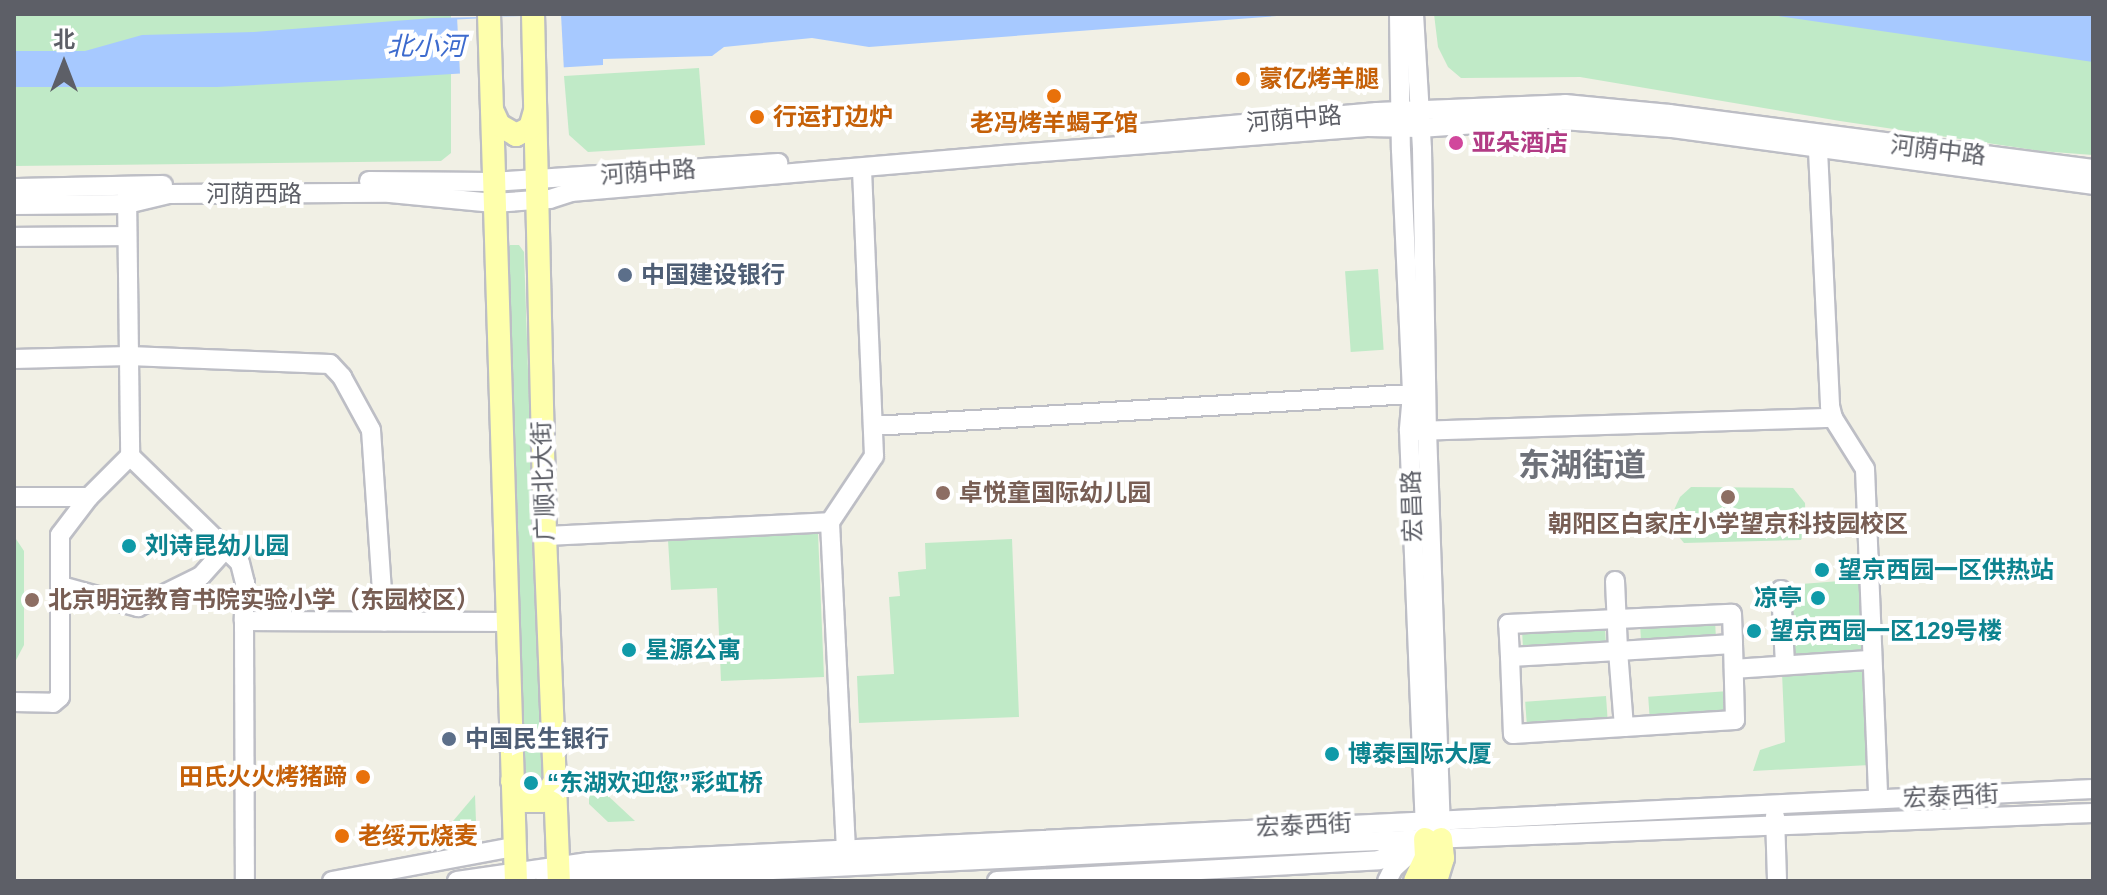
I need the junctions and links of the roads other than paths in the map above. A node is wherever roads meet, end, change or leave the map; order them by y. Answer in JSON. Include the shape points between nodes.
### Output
{"nodes":[{"id":1,"x":533,"y":14,"type":"edge"},
{"id":2,"x":1399,"y":14,"type":"edge"},
{"id":3,"x":1414,"y":14,"type":"edge"},
{"id":4,"x":489,"y":15,"type":"edge"},
{"id":5,"x":536,"y":107,"type":"junction"},
{"id":6,"x":492,"y":109,"type":"junction"},
{"id":7,"x":1410,"y":120,"type":"junction"},
{"id":8,"x":1818,"y":150,"type":"junction"},
{"id":9,"x":862,"y":168,"type":"junction"},
{"id":10,"x":2093,"y":169,"type":"edge"},
{"id":11,"x":2093,"y":185,"type":"edge"},
{"id":12,"x":14,"y":188,"type":"edge"},
{"id":13,"x":534,"y":190,"type":"junction"},
{"id":14,"x":493,"y":192,"type":"junction"},
{"id":15,"x":127,"y":195,"type":"junction"},
{"id":16,"x":14,"y":205,"type":"edge"},
{"id":17,"x":126,"y":236,"type":"junction"},
{"id":18,"x":14,"y":237,"type":"edge"},
{"id":19,"x":129,"y":356,"type":"junction"},
{"id":20,"x":14,"y":359,"type":"edge"},
{"id":21,"x":1412,"y":394,"type":"junction"},
{"id":22,"x":1833,"y":418,"type":"junction"},
{"id":23,"x":873,"y":426,"type":"junction"},
{"id":24,"x":1418,"y":431,"type":"junction"},
{"id":25,"x":130,"y":456,"type":"junction"},
{"id":26,"x":14,"y":497,"type":"edge"},
{"id":27,"x":89,"y":497,"type":"junction"},
{"id":28,"x":830,"y":522,"type":"junction"},
{"id":29,"x":545,"y":536,"type":"junction"},
{"id":30,"x":225,"y":549,"type":"junction"},
{"id":31,"x":1615,"y":581,"type":"dead end"},
{"id":32,"x":61,"y":586,"type":"junction"},
{"id":33,"x":1781,"y":590,"type":"dead end"},
{"id":34,"x":1617,"y":620,"type":"junction"},
{"id":35,"x":244,"y":621,"type":"junction"},
{"id":36,"x":384,"y":622,"type":"junction"},
{"id":37,"x":507,"y":622,"type":"junction"},
{"id":38,"x":1733,"y":644,"type":"junction"},
{"id":39,"x":1618,"y":651,"type":"junction"},
{"id":40,"x":1510,"y":657,"type":"junction"},
{"id":41,"x":1871,"y":660,"type":"junction"},
{"id":42,"x":1785,"y":664,"type":"junction"},
{"id":43,"x":1734,"y":669,"type":"junction"},
{"id":44,"x":14,"y":702,"type":"edge"},
{"id":45,"x":1624,"y":727,"type":"junction"},
{"id":46,"x":512,"y":781,"type":"junction"},
{"id":47,"x":555,"y":781,"type":"junction"},
{"id":48,"x":2093,"y":789,"type":"edge"},
{"id":49,"x":1878,"y":799,"type":"junction"},
{"id":50,"x":1775,"y":805,"type":"junction"},
{"id":51,"x":2093,"y":813,"type":"edge"},
{"id":52,"x":1775,"y":828,"type":"junction"},
{"id":53,"x":1433,"y":829,"type":"junction"},
{"id":54,"x":514,"y":847,"type":"junction"},
{"id":55,"x":846,"y":850,"type":"junction"},
{"id":56,"x":515,"y":876,"type":"edge"},
{"id":57,"x":555,"y":876,"type":"edge"},
{"id":58,"x":245,"y":881,"type":"edge"},
{"id":59,"x":332,"y":881,"type":"edge"},
{"id":60,"x":457,"y":881,"type":"edge"},
{"id":61,"x":997,"y":881,"type":"edge"},
{"id":62,"x":1387,"y":881,"type":"edge"},
{"id":63,"x":1415,"y":881,"type":"edge"},
{"id":64,"x":1436,"y":881,"type":"edge"},
{"id":65,"x":1777,"y":881,"type":"edge"}],
"edges":[{"from":1,"to":5,"type":"main road","name":"广顺北大街"},
{"from":2,"to":7,"type":"street"},
{"from":3,"to":7,"type":"street"},
{"from":4,"to":6,"type":"main road","name":"广顺北大街"},
{"from":5,"to":6,"type":"main road","via":[[530,128],[516,135],[499,125]]},
{"from":5,"to":13,"type":"main road","name":"广顺北大街"},
{"from":6,"to":14,"type":"main road","name":"广顺北大街"},
{"from":7,"to":8,"type":"street","name":"河荫中路","via":[[1587,120]]},
{"from":7,"to":9,"type":"street","name":"河荫中路"},
{"from":7,"to":10,"type":"street","name":"河荫中路","via":[[1533,104],[1626,109]]},
{"from":7,"to":13,"type":"street","name":"河荫中路","via":[[998,147]]},
{"from":7,"to":21,"type":"street","name":"宏昌路"},
{"from":7,"to":24,"type":"street","name":"宏昌路"},
{"from":8,"to":11,"type":"street","name":"河荫中路"},
{"from":8,"to":22,"type":"street"},
{"from":9,"to":13,"type":"street","name":"河荫中路","via":[[571,192]]},
{"from":9,"to":23,"type":"street"},
{"from":12,"to":15,"type":"street","name":"河荫西路"},
{"from":13,"to":14,"type":"street","name":"河荫中路"},
{"from":13,"to":29,"type":"main road","name":"广顺北大街"},
{"from":14,"to":15,"type":"street","name":"河荫西路"},
{"from":14,"to":37,"type":"main road","name":"广顺北大街"},
{"from":15,"to":16,"type":"street","name":"河荫西路"},
{"from":15,"to":17,"type":"street"},
{"from":17,"to":18,"type":"street"},
{"from":17,"to":19,"type":"street"},
{"from":19,"to":20,"type":"street"},
{"from":19,"to":25,"type":"street"},
{"from":19,"to":36,"type":"street","via":[[330,364],[371,430]]},
{"from":21,"to":23,"type":"street"},
{"from":21,"to":24,"type":"street","name":"宏昌路"},
{"from":22,"to":24,"type":"street"},
{"from":22,"to":41,"type":"street","via":[[1865,469]]},
{"from":23,"to":28,"type":"street","via":[[874,456]]},
{"from":24,"to":53,"type":"street","name":"宏昌路"},
{"from":25,"to":27,"type":"street"},
{"from":25,"to":30,"type":"street"},
{"from":26,"to":27,"type":"street"},
{"from":27,"to":32,"type":"street","via":[[60,535]]},
{"from":28,"to":29,"type":"street"},
{"from":28,"to":55,"type":"street"},
{"from":29,"to":47,"type":"main road","name":"广顺北大街"},
{"from":30,"to":32,"type":"street","via":[[201,576],[138,607]]},
{"from":30,"to":35,"type":"street","via":[[240,563]]},
{"from":31,"to":34,"type":"street"},
{"from":32,"to":44,"type":"street","via":[[60,697],[53,703]]},
{"from":33,"to":42,"type":"street"},
{"from":34,"to":38,"type":"street","via":[[1732,614]]},
{"from":34,"to":39,"type":"street"},
{"from":34,"to":40,"type":"street","via":[[1508,624]]},
{"from":35,"to":36,"type":"street"},
{"from":35,"to":58,"type":"street"},
{"from":36,"to":37,"type":"street"},
{"from":37,"to":46,"type":"main road","name":"广顺北大街"},
{"from":38,"to":39,"type":"street"},
{"from":38,"to":43,"type":"street"},
{"from":39,"to":40,"type":"street"},
{"from":39,"to":45,"type":"street"},
{"from":40,"to":45,"type":"street","via":[[1513,734]]},
{"from":41,"to":42,"type":"street"},
{"from":41,"to":49,"type":"street"},
{"from":42,"to":43,"type":"street"},
{"from":43,"to":45,"type":"street","via":[[1735,720]]},
{"from":46,"to":47,"type":"main road","via":[[524,801],[542,801]]},
{"from":46,"to":54,"type":"main road","name":"广顺北大街"},
{"from":47,"to":57,"type":"main road","name":"广顺北大街"},
{"from":48,"to":49,"type":"street","name":"宏泰西街"},
{"from":49,"to":50,"type":"street","name":"宏泰西街"},
{"from":50,"to":52,"type":"street"},
{"from":50,"to":53,"type":"street","name":"宏泰西街"},
{"from":51,"to":52,"type":"street","name":"宏泰西街"},
{"from":52,"to":53,"type":"street","name":"宏泰西街"},
{"from":52,"to":65,"type":"street"},
{"from":53,"to":55,"type":"street","name":"宏泰西街"},
{"from":53,"to":57,"type":"street","name":"宏泰西街"},
{"from":53,"to":61,"type":"street","via":[[1379,860]]},
{"from":53,"to":62,"type":"street"},
{"from":53,"to":63,"type":"main road","name":"宏昌路"},
{"from":53,"to":64,"type":"main road","name":"宏昌路","via":[[1443,858]]},
{"from":54,"to":56,"type":"main road","name":"广顺北大街"},
{"from":54,"to":59,"type":"street"},
{"from":55,"to":57,"type":"street","name":"宏泰西街"},
{"from":56,"to":57,"type":"street","name":"宏泰西街"},
{"from":56,"to":60,"type":"street","name":"宏泰西街"}]}
